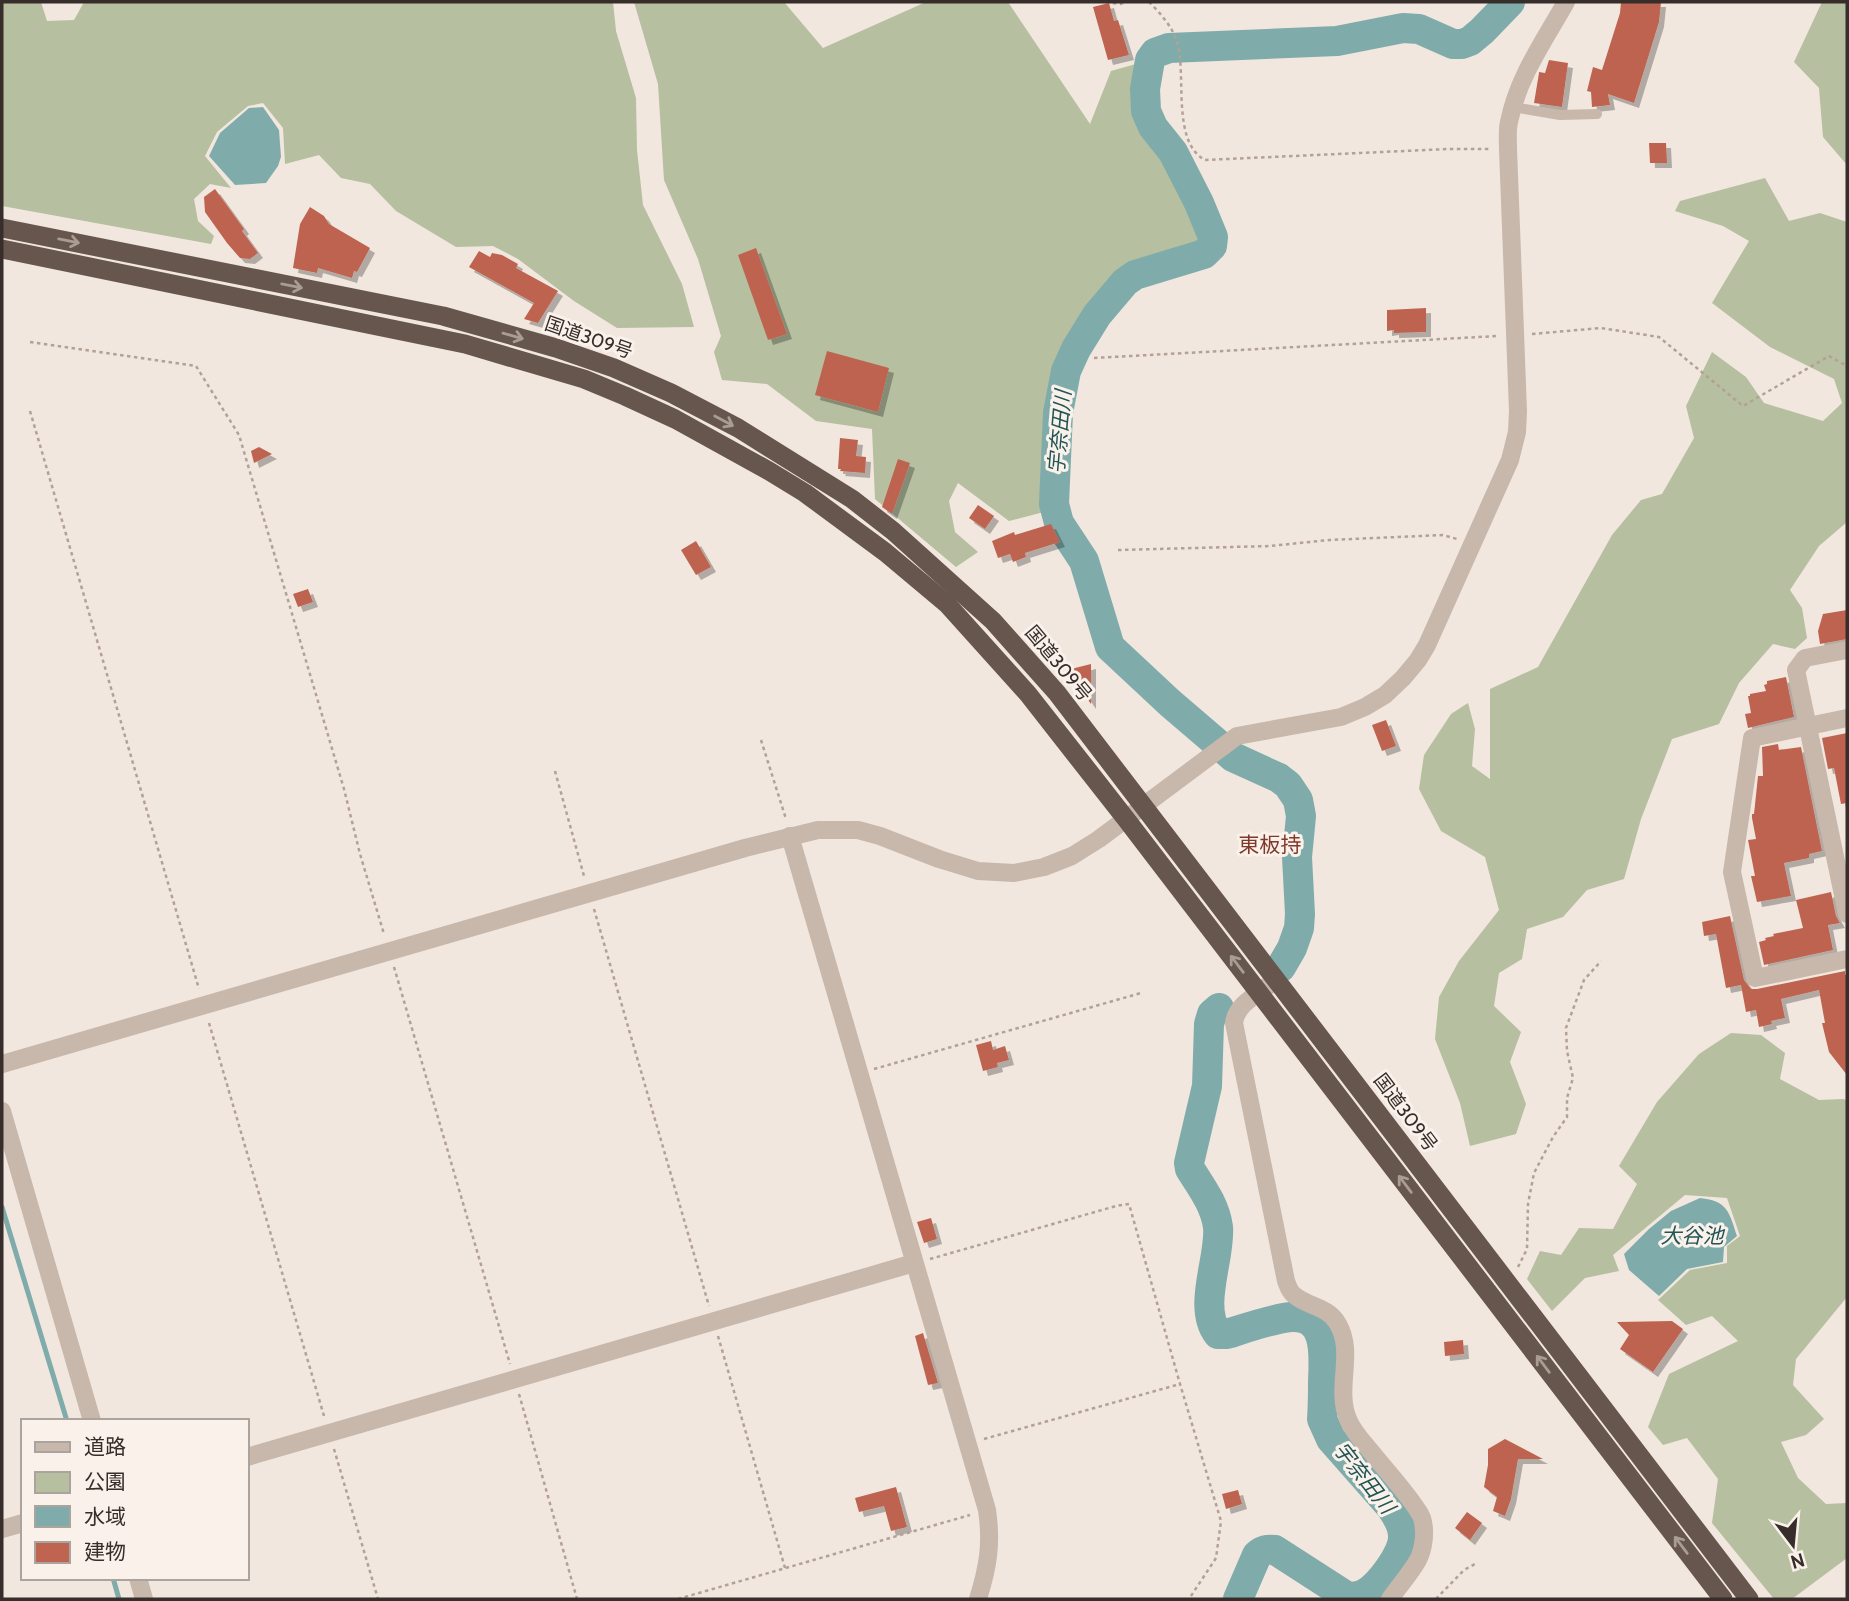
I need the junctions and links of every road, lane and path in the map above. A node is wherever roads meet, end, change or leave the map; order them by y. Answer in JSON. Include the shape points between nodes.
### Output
{"nodes":[{"id":1,"x":1106,"y":2,"type":"edge"},
{"id":2,"x":1127,"y":2,"type":"edge"},
{"id":3,"x":1149,"y":2,"type":"edge"},
{"id":4,"x":1566,"y":2,"type":"edge"},
{"id":5,"x":1513,"y":107,"type":"junction"},
{"id":6,"x":1597,"y":114,"type":"dead end"},
{"id":7,"x":1508,"y":149,"type":"junction"},
{"id":8,"x":2,"y":228,"type":"edge"},
{"id":9,"x":2,"y":249,"type":"edge"},
{"id":10,"x":1516,"y":335,"type":"junction"},
{"id":11,"x":30,"y":342,"type":"dead end"},
{"id":12,"x":1094,"y":358,"type":"dead end"},
{"id":13,"x":1847,"y":366,"type":"edge"},
{"id":14,"x":30,"y":411,"type":"dead end"},
{"id":15,"x":1474,"y":543,"type":"junction"},
{"id":16,"x":1118,"y":550,"type":"dead end"},
{"id":17,"x":1847,"y":650,"type":"edge"},
{"id":18,"x":1847,"y":718,"type":"edge"},
{"id":19,"x":1808,"y":726,"type":"junction"},
{"id":20,"x":761,"y":740,"type":"dead end"},
{"id":21,"x":555,"y":771,"type":"dead end"},
{"id":22,"x":1144,"y":805,"type":"junction"},
{"id":23,"x":1126,"y":819,"type":"junction"},
{"id":24,"x":790,"y":836,"type":"junction"},
{"id":25,"x":589,"y":893,"type":"junction"},
{"id":26,"x":1847,"y":914,"type":"edge"},
{"id":27,"x":389,"y":951,"type":"junction"},
{"id":28,"x":1847,"y":959,"type":"edge"},
{"id":29,"x":1601,"y":961,"type":"dead end"},
{"id":30,"x":1277,"y":980,"type":"junction"},
{"id":31,"x":1141,"y":993,"type":"dead end"},
{"id":32,"x":1259,"y":993,"type":"junction"},
{"id":33,"x":204,"y":1005,"type":"junction"},
{"id":34,"x":2,"y":1064,"type":"edge"},
{"id":35,"x":859,"y":1073,"type":"junction"},
{"id":36,"x":2,"y":1111,"type":"edge"},
{"id":37,"x":915,"y":1263,"type":"junction"},
{"id":38,"x":1506,"y":1281,"type":"junction"},
{"id":39,"x":713,"y":1321,"type":"junction"},
{"id":40,"x":514,"y":1379,"type":"junction"},
{"id":41,"x":1180,"y":1384,"type":"junction"},
{"id":42,"x":91,"y":1419,"type":"edge"},
{"id":43,"x":329,"y":1433,"type":"junction"},
{"id":44,"x":967,"y":1444,"type":"junction"},
{"id":45,"x":248,"y":1457,"type":"edge"},
{"id":46,"x":987,"y":1510,"type":"junction"},
{"id":47,"x":21,"y":1523,"type":"edge"},
{"id":48,"x":2,"y":1529,"type":"edge"},
{"id":49,"x":1475,"y":1564,"type":"dead end"},
{"id":50,"x":785,"y":1568,"type":"junction"},
{"id":51,"x":139,"y":1580,"type":"edge"},
{"id":52,"x":144,"y":1599,"type":"edge"},
{"id":53,"x":378,"y":1599,"type":"edge"},
{"id":54,"x":577,"y":1599,"type":"edge"},
{"id":55,"x":678,"y":1599,"type":"edge"},
{"id":56,"x":978,"y":1599,"type":"edge"},
{"id":57,"x":1189,"y":1599,"type":"edge"},
{"id":58,"x":1390,"y":1599,"type":"edge"},
{"id":59,"x":1436,"y":1599,"type":"edge"},
{"id":60,"x":1723,"y":1599,"type":"edge"},
{"id":61,"x":1749,"y":1599,"type":"edge"}],
"edges":[{"from":1,"to":2,"type":"path"},
{"from":3,"to":7,"type":"path","via":[[1176,38],[1185,134],[1196,155],[1205,160]]},
{"from":4,"to":5,"type":"street","via":[[1530,63]]},
{"from":5,"to":6,"type":"lane","via":[[1560,115]]},
{"from":5,"to":7,"type":"street"},
{"from":7,"to":10,"type":"street"},
{"from":8,"to":22,"type":"highway","name":"国道309号","one_way":true,"via":[[443,316],[556,348],[671,393],[738,428],[852,499],[931,565],[993,621],[1057,693]]},
{"from":9,"to":23,"type":"highway","via":[[465,344],[584,379],[675,419],[805,493],[947,604],[1028,694]]},
{"from":10,"to":12,"type":"path"},
{"from":10,"to":13,"type":"path","via":[[1601,328],[1659,337],[1743,406],[1829,356]]},
{"from":10,"to":15,"type":"street","via":[[1517,432],[1502,482]]},
{"from":11,"to":27,"type":"path","via":[[196,366],[239,435]]},
{"from":14,"to":33,"type":"path"},
{"from":15,"to":16,"type":"path","via":[[1443,535]]},
{"from":15,"to":22,"type":"street","via":[[1427,645],[1385,695],[1341,717],[1237,736]]},
{"from":17,"to":19,"type":"street","via":[[1805,658],[1796,670]]},
{"from":18,"to":19,"type":"street"},
{"from":19,"to":26,"type":"street"},
{"from":19,"to":28,"type":"street","via":[[1752,738],[1732,872],[1755,978]]},
{"from":20,"to":24,"type":"path"},
{"from":21,"to":25,"type":"path"},
{"from":22,"to":23,"type":"street"},
{"from":22,"to":30,"type":"highway","name":"国道309号"},
{"from":23,"to":24,"type":"street","via":[[1072,856],[1014,873],[960,867],[858,830],[818,830]]},
{"from":32,"to":23,"type":"highway","one_way":true},
{"from":24,"to":25,"type":"street"},
{"from":24,"to":35,"type":"street"},
{"from":25,"to":27,"type":"street"},
{"from":25,"to":39,"type":"path"},
{"from":27,"to":33,"type":"street"},
{"from":27,"to":40,"type":"path"},
{"from":29,"to":38,"type":"path","via":[[1584,981],[1566,1028],[1573,1078],[1567,1117],[1534,1173],[1527,1249]]},
{"from":30,"to":32,"type":"street"},
{"from":30,"to":38,"type":"highway","name":"国道309号"},
{"from":31,"to":35,"type":"path"},
{"from":32,"to":58,"type":"street","via":[[1238,1010],[1234,1023],[1286,1281],[1293,1294],[1328,1312],[1339,1326],[1345,1344],[1347,1418],[1423,1522],[1422,1551]]},
{"from":60,"to":32,"type":"highway","one_way":true},
{"from":33,"to":34,"type":"street"},
{"from":33,"to":43,"type":"path"},
{"from":35,"to":37,"type":"street"},
{"from":36,"to":42,"type":"street"},
{"from":37,"to":39,"type":"street"},
{"from":37,"to":41,"type":"path","via":[[1129,1204]]},
{"from":37,"to":44,"type":"street"},
{"from":38,"to":61,"type":"highway","name":"国道309号"},
{"from":39,"to":40,"type":"street"},
{"from":39,"to":50,"type":"path"},
{"from":40,"to":43,"type":"street"},
{"from":40,"to":54,"type":"path"},
{"from":41,"to":44,"type":"path"},
{"from":41,"to":57,"type":"path","via":[[1221,1521],[1216,1558]]},
{"from":43,"to":45,"type":"street"},
{"from":43,"to":53,"type":"path"},
{"from":44,"to":46,"type":"street"},
{"from":46,"to":50,"type":"path"},
{"from":46,"to":56,"type":"street","via":[[990,1552]]},
{"from":47,"to":48,"type":"street"},
{"from":49,"to":59,"type":"path"},
{"from":50,"to":55,"type":"path"},
{"from":51,"to":52,"type":"street"}]}
